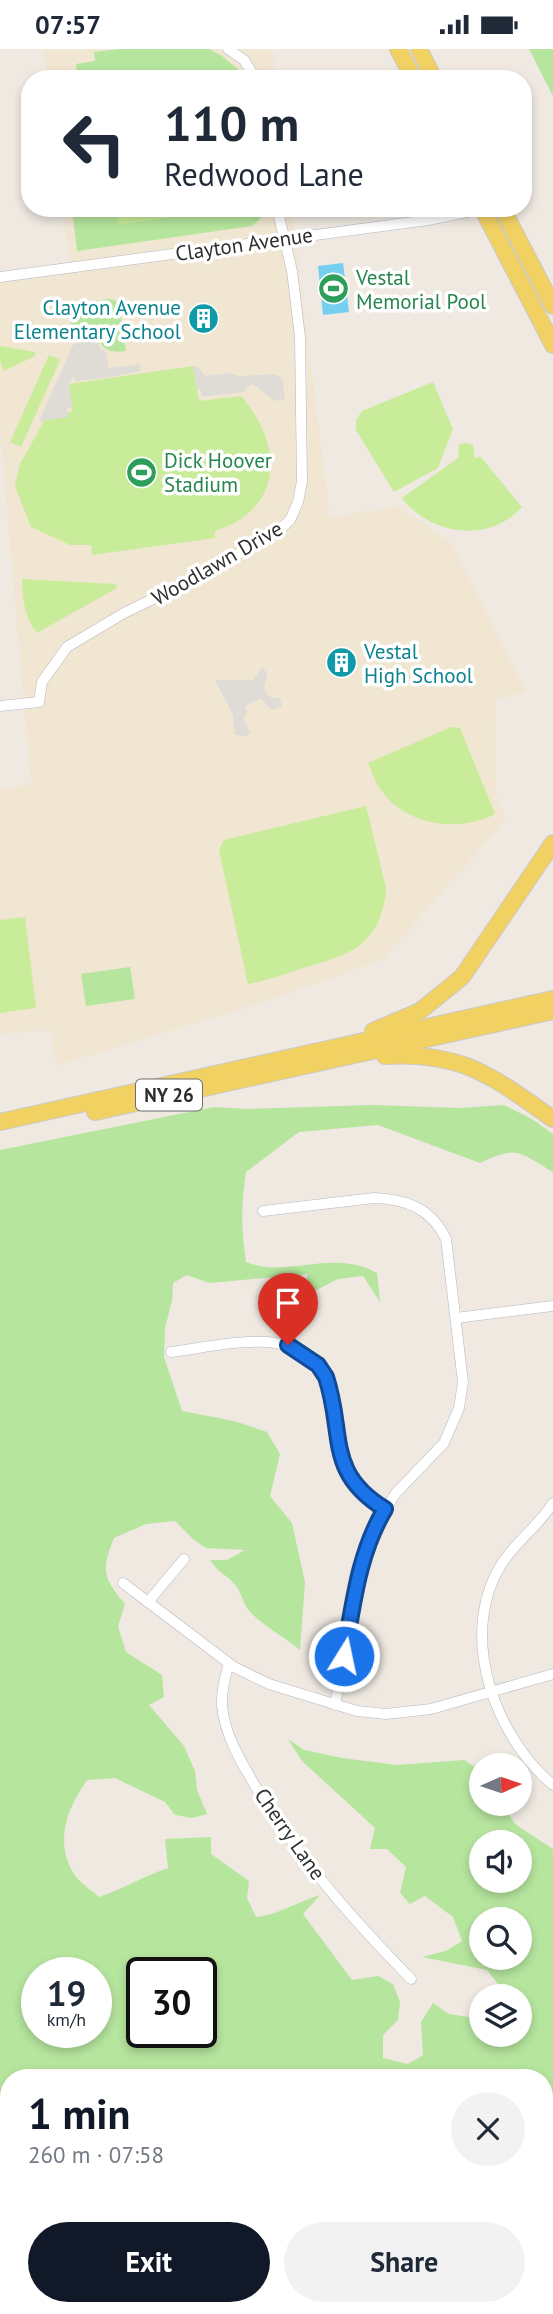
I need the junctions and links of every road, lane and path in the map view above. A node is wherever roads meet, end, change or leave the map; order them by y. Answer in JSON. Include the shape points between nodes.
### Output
{"nodes":[{"id":1,"x":229,"y":49,"type":"edge"},
{"id":2,"x":398,"y":49,"type":"edge"},
{"id":3,"x":419,"y":49,"type":"edge"},
{"id":4,"x":250,"y":70,"type":"edge"},
{"id":5,"x":409,"y":70,"type":"edge"},
{"id":6,"x":430,"y":70,"type":"edge"},
{"id":7,"x":279,"y":217,"type":"edge"},
{"id":8,"x":443,"y":217,"type":"edge"},
{"id":9,"x":488,"y":217,"type":"edge"},
{"id":10,"x":507,"y":217,"type":"edge"},
{"id":11,"x":284,"y":238,"type":"junction"},
{"id":12,"x":0,"y":277,"type":"edge"},
{"id":13,"x":553,"y":306,"type":"edge"},
{"id":14,"x":553,"y":345,"type":"edge"},
{"id":15,"x":0,"y":706,"type":"edge"},
{"id":16,"x":553,"y":843,"type":"edge"},
{"id":17,"x":553,"y":999,"type":"edge"},
{"id":18,"x":553,"y":1011,"type":"edge"},
{"id":19,"x":333,"y":1053,"type":"junction"},
{"id":20,"x":553,"y":1119,"type":"edge"},
{"id":21,"x":0,"y":1122,"type":"edge"},
{"id":22,"x":0,"y":1132,"type":"edge"},
{"id":23,"x":263,"y":1212,"type":"dead end"},
{"id":24,"x":548,"y":1307,"type":"edge"},
{"id":25,"x":456,"y":1318,"type":"junction"},
{"id":26,"x":171,"y":1352,"type":"dead end"},
{"id":27,"x":553,"y":1503,"type":"edge"},
{"id":28,"x":385,"y":1509,"type":"junction"},
{"id":29,"x":184,"y":1559,"type":"dead end"},
{"id":30,"x":123,"y":1583,"type":"dead end"},
{"id":31,"x":148,"y":1602,"type":"junction"},
{"id":32,"x":229,"y":1664,"type":"junction"},
{"id":33,"x":553,"y":1674,"type":"edge"},
{"id":34,"x":493,"y":1692,"type":"junction"},
{"id":35,"x":335,"y":1706,"type":"junction"},
{"id":36,"x":553,"y":1785,"type":"edge"},
{"id":37,"x":411,"y":1979,"type":"dead end"}],
"edges":[{"from":1,"to":4,"type":"street"},
{"from":2,"to":5,"type":"main road"},
{"from":3,"to":6,"type":"main road"},
{"from":7,"to":11,"type":"street","name":"Woodlawn Drive"},
{"from":8,"to":11,"type":"street","name":"Clayton Avenue"},
{"from":9,"to":14,"type":"main road"},
{"from":10,"to":13,"type":"main road"},
{"from":11,"to":12,"type":"street","name":"Clayton Avenue"},
{"from":11,"to":15,"type":"street","name":"Woodlawn Drive","via":[[300,337],[303,452],[298,502],[290,520],[277,532],[67,647],[42,682],[39,702]]},
{"from":16,"to":19,"type":"main road","via":[[462,977],[420,1011]]},
{"from":17,"to":19,"type":"main road","number":"NY 26"},
{"from":18,"to":19,"type":"main road","number":"NY 26"},
{"from":19,"to":20,"type":"main road","via":[[442,1058],[499,1081]]},
{"from":19,"to":21,"type":"main road","number":"NY 26"},
{"from":19,"to":22,"type":"main road","number":"NY 26"},
{"from":23,"to":25,"type":"street","via":[[374,1198],[414,1204],[435,1220],[446,1238]]},
{"from":24,"to":25,"type":"street"},
{"from":25,"to":28,"type":"street","via":[[463,1382],[459,1408],[444,1443]]},
{"from":26,"to":28,"type":"street","via":[[270,1342],[288,1345],[307,1356],[318,1365],[330,1389],[343,1465],[358,1488]]},
{"from":27,"to":34,"type":"street","via":[[508,1556],[488,1591],[482,1650]]},
{"from":28,"to":35,"type":"street","via":[[362,1558]]},
{"from":29,"to":31,"type":"street"},
{"from":30,"to":31,"type":"street"},
{"from":31,"to":32,"type":"street"},
{"from":32,"to":35,"type":"street","via":[[269,1684]]},
{"from":32,"to":37,"type":"street","name":"Cherry Lane","via":[[222,1704],[233,1746],[247,1772],[320,1878]]},
{"from":33,"to":34,"type":"street"},
{"from":34,"to":35,"type":"street","via":[[403,1713]]},
{"from":34,"to":36,"type":"street","via":[[527,1758]]}]}
